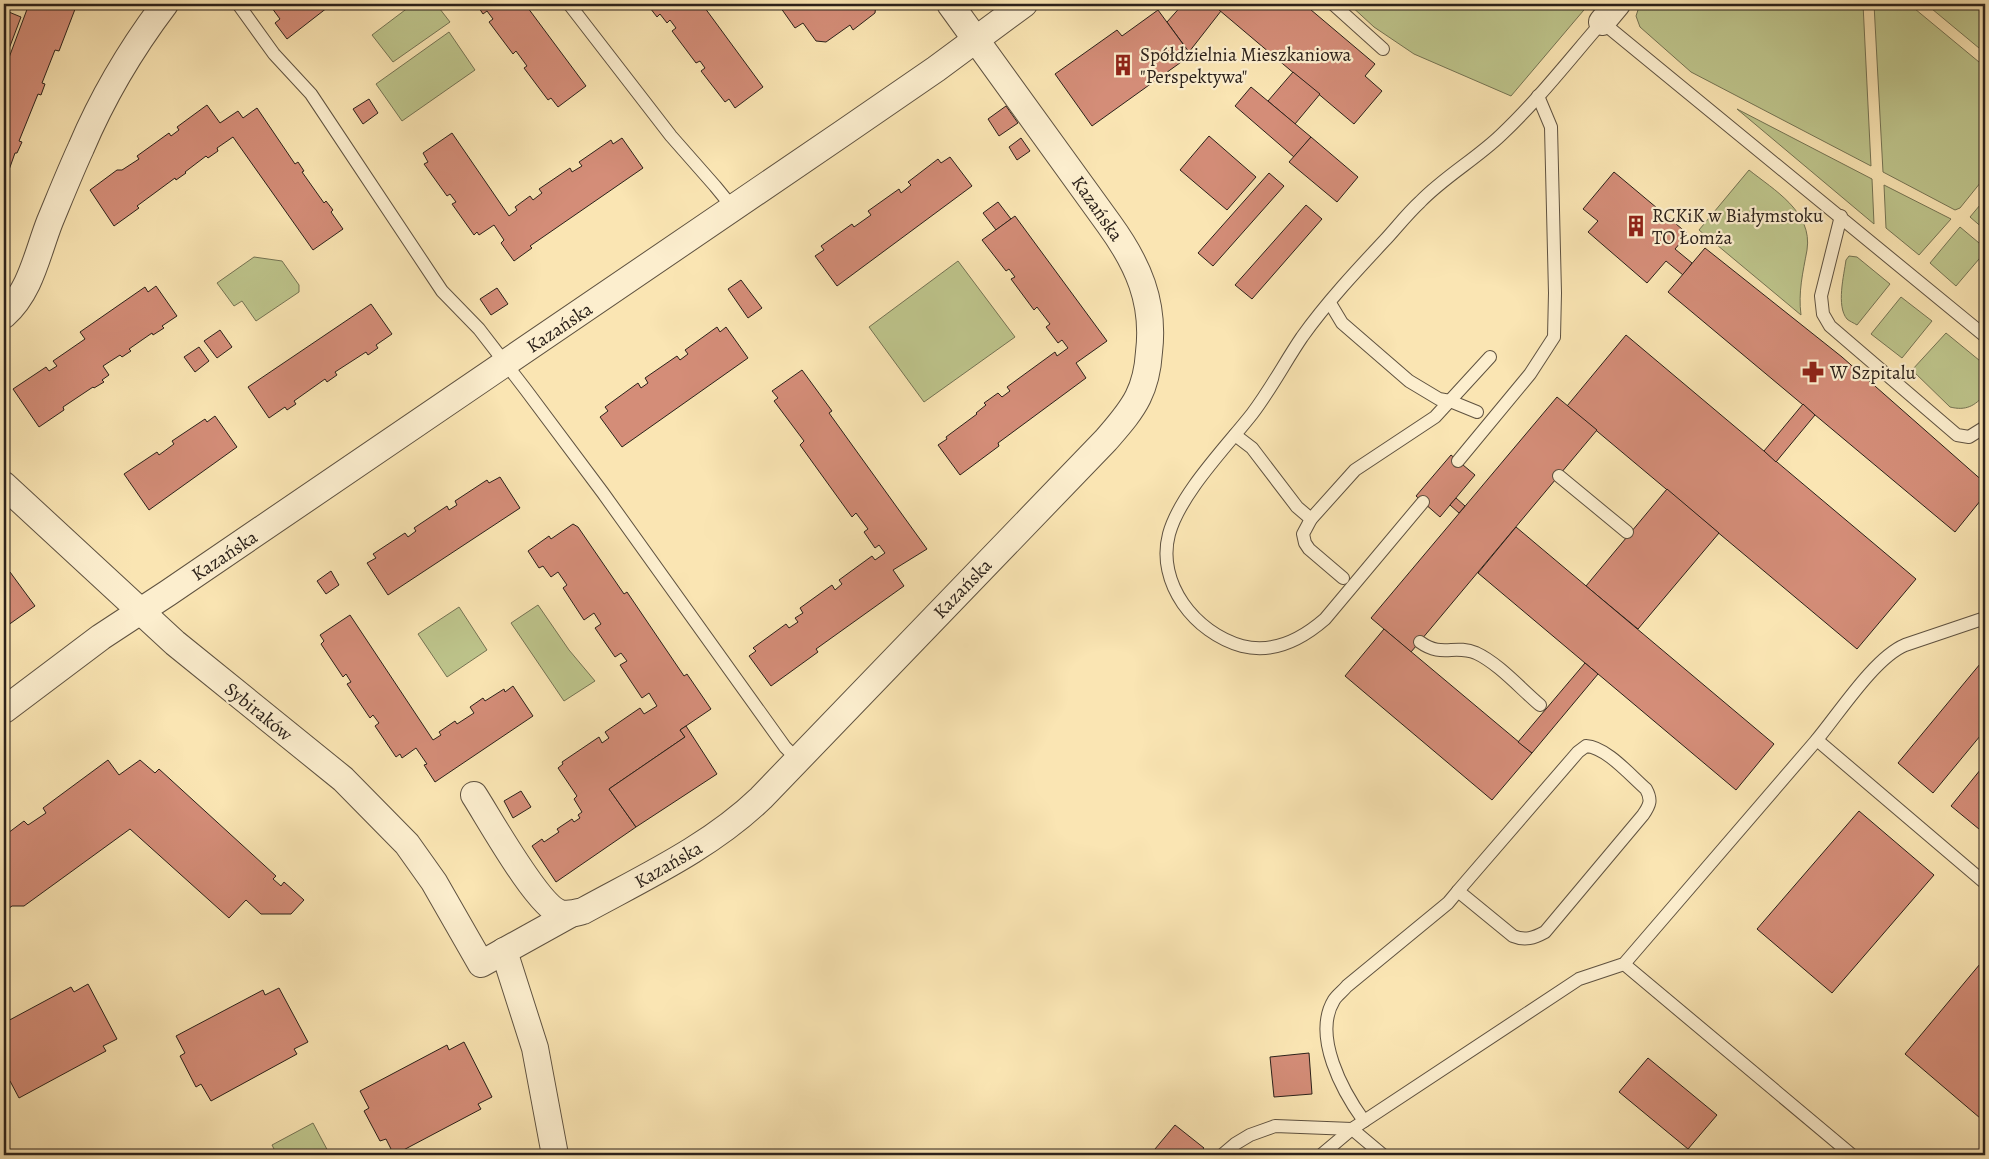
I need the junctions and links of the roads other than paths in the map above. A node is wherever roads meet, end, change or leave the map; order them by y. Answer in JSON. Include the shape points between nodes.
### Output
{"nodes":[{"id":1,"x":164,"y":4,"type":"edge"},
{"id":2,"x":238,"y":4,"type":"edge"},
{"id":3,"x":569,"y":4,"type":"edge"},
{"id":4,"x":950,"y":4,"type":"edge"},
{"id":5,"x":1024,"y":4,"type":"edge"},
{"id":6,"x":1333,"y":4,"type":"edge"},
{"id":7,"x":1610,"y":13,"type":"edge"},
{"id":8,"x":975,"y":40,"type":"junction"},
{"id":9,"x":1383,"y":49,"type":"dead end"},
{"id":10,"x":1538,"y":96,"type":"junction"},
{"id":11,"x":733,"y":208,"type":"junction"},
{"id":12,"x":1841,"y":216,"type":"junction"},
{"id":13,"x":1330,"y":303,"type":"junction"},
{"id":14,"x":4,"y":315,"type":"edge"},
{"id":15,"x":1985,"y":336,"type":"edge"},
{"id":16,"x":1490,"y":357,"type":"dead end"},
{"id":17,"x":506,"y":363,"type":"junction"},
{"id":18,"x":1450,"y":401,"type":"junction"},
{"id":19,"x":1477,"y":412,"type":"dead end"},
{"id":20,"x":1985,"y":427,"type":"edge"},
{"id":21,"x":1235,"y":435,"type":"junction"},
{"id":22,"x":1458,"y":461,"type":"dead end"},
{"id":23,"x":1559,"y":476,"type":"dead end"},
{"id":24,"x":4,"y":485,"type":"edge"},
{"id":25,"x":1423,"y":502,"type":"dead end"},
{"id":26,"x":1311,"y":519,"type":"junction"},
{"id":27,"x":1627,"y":532,"type":"dead end"},
{"id":28,"x":1343,"y":578,"type":"dead end"},
{"id":29,"x":141,"y":610,"type":"junction"},
{"id":30,"x":1985,"y":618,"type":"edge"},
{"id":31,"x":1420,"y":642,"type":"dead end"},
{"id":32,"x":1540,"y":705,"type":"dead end"},
{"id":33,"x":4,"y":710,"type":"edge"},
{"id":34,"x":1817,"y":740,"type":"junction"},
{"id":35,"x":798,"y":760,"type":"junction"},
{"id":36,"x":474,"y":794,"type":"dead end"},
{"id":37,"x":1985,"y":883,"type":"edge"},
{"id":38,"x":1458,"y":891,"type":"junction"},
{"id":39,"x":571,"y":914,"type":"junction"},
{"id":40,"x":504,"y":951,"type":"junction"},
{"id":41,"x":481,"y":964,"type":"joint"},
{"id":42,"x":1624,"y":964,"type":"junction"},
{"id":43,"x":1364,"y":1121,"type":"junction"},
{"id":44,"x":1352,"y":1129,"type":"junction"},
{"id":45,"x":555,"y":1155,"type":"edge"},
{"id":46,"x":1222,"y":1155,"type":"edge"},
{"id":47,"x":1321,"y":1155,"type":"edge"},
{"id":48,"x":1383,"y":1155,"type":"edge"},
{"id":49,"x":1852,"y":1155,"type":"edge"}],
"edges":[{"from":1,"to":14,"type":"street","via":[[104,98],[26,285],[20,298]]},
{"from":2,"to":17,"type":"lane","via":[[274,54],[311,94],[442,292],[479,329]]},
{"from":3,"to":11,"type":"lane","via":[[670,136]]},
{"from":4,"to":8,"type":"street"},
{"from":5,"to":8,"type":"street","name":"Kazańska"},
{"from":6,"to":9,"type":"lane"},
{"from":7,"to":10,"type":"lane"},
{"from":7,"to":12,"type":"lane"},
{"from":8,"to":11,"type":"street","name":"Kazańska"},
{"from":8,"to":35,"type":"street","name":"Kazańska","via":[[1127,249],[1149,310],[1150,340],[1145,379],[1132,408],[1106,440]]},
{"from":10,"to":13,"type":"lane","via":[[1500,136],[1420,201]]},
{"from":10,"to":22,"type":"lane","via":[[1551,127],[1554,337],[1530,374]]},
{"from":11,"to":17,"type":"street","name":"Kazańska"},
{"from":12,"to":15,"type":"lane"},
{"from":12,"to":20,"type":"lane","via":[[1821,296],[1823,314],[1830,326],[1957,435],[1969,437]]},
{"from":13,"to":18,"type":"lane","via":[[1342,323],[1408,381],[1439,399]]},
{"from":13,"to":21,"type":"lane","via":[[1303,336]]},
{"from":16,"to":18,"type":"lane"},
{"from":17,"to":29,"type":"street","name":"Kazańska"},
{"from":17,"to":35,"type":"lane","via":[[785,747]]},
{"from":18,"to":19,"type":"lane"},
{"from":18,"to":26,"type":"lane","via":[[1435,417],[1355,470]]},
{"from":21,"to":25,"type":"lane","via":[[1174,518],[1167,546],[1169,573],[1179,597],[1196,619],[1228,641],[1243,646],[1271,648],[1314,628]]},
{"from":21,"to":26,"type":"lane","via":[[1252,448],[1292,502]]},
{"from":23,"to":27,"type":"lane"},
{"from":24,"to":29,"type":"street","name":"Sybiraków"},
{"from":26,"to":28,"type":"lane","via":[[1303,534],[1305,543]]},
{"from":29,"to":33,"type":"street","name":"Kazańska"},
{"from":29,"to":41,"type":"street","name":"Sybiraków","via":[[175,643],[343,780],[407,844],[434,882]]},
{"from":30,"to":34,"type":"lane","via":[[1896,649],[1867,678]]},
{"from":31,"to":32,"type":"lane","via":[[1441,652],[1474,652],[1487,659]]},
{"from":34,"to":37,"type":"lane"},
{"from":34,"to":42,"type":"lane"},
{"from":35,"to":39,"type":"street","name":"Kazańska","via":[[738,820],[583,911]]},
{"from":36,"to":39,"type":"street","via":[[538,894],[551,908]]},
{"from":38,"to":38,"type":"lane","via":[[1586,746],[1595,746],[1604,752],[1650,796],[1644,815],[1545,932],[1536,937],[1520,939],[1513,936]]},
{"from":38,"to":43,"type":"lane","via":[[1334,1000],[1326,1035],[1331,1056],[1348,1098]]},
{"from":39,"to":40,"type":"street","name":"Kazańska"},
{"from":40,"to":41,"type":"street","name":"Kazańska"},
{"from":40,"to":45,"type":"street","via":[[535,1048]]},
{"from":42,"to":43,"type":"lane","via":[[1579,979]]},
{"from":42,"to":49,"type":"lane"},
{"from":43,"to":44,"type":"lane"},
{"from":44,"to":46,"type":"lane","via":[[1275,1126],[1250,1135]]},
{"from":44,"to":47,"type":"lane"},
{"from":44,"to":48,"type":"lane"}]}
